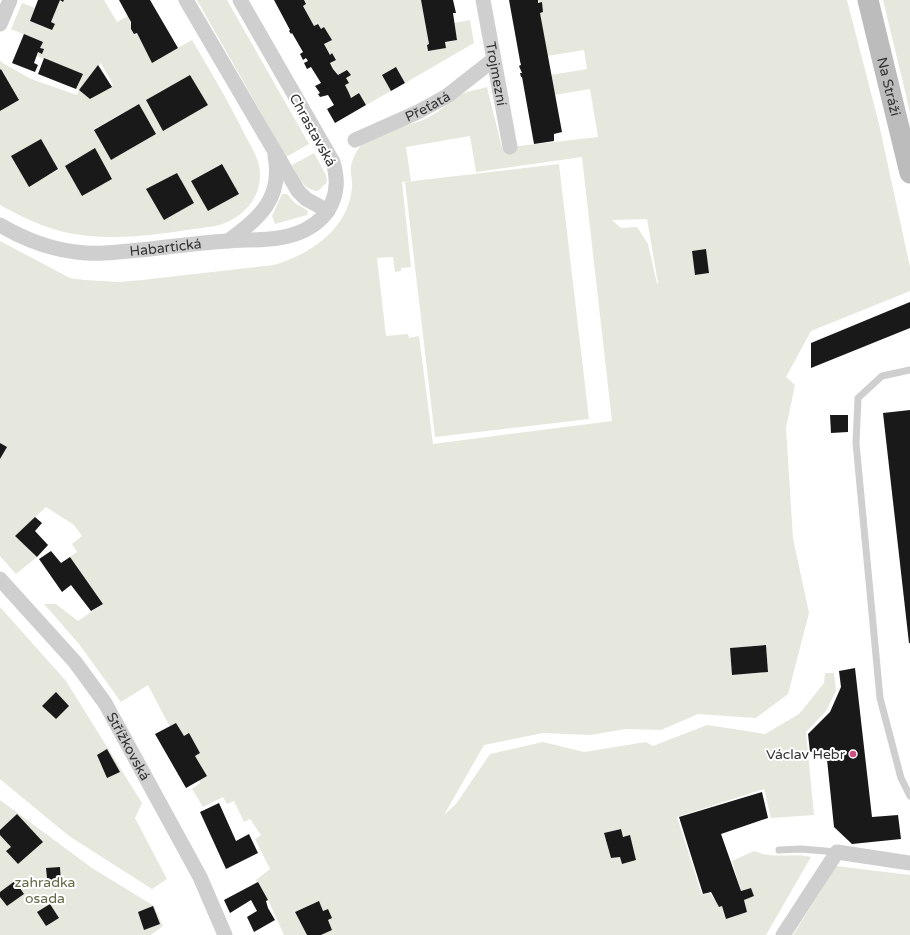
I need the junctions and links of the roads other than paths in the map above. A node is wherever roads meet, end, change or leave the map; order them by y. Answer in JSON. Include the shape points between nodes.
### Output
{"nodes":[{"id":1,"x":10,"y":0,"type":"edge"},
{"id":2,"x":186,"y":0,"type":"edge"},
{"id":3,"x":240,"y":0,"type":"edge"},
{"id":4,"x":482,"y":0,"type":"edge"},
{"id":5,"x":868,"y":0,"type":"edge"},
{"id":6,"x":0,"y":24,"type":"edge"},
{"id":7,"x":493,"y":60,"type":"junction"},
{"id":8,"x":356,"y":140,"type":"dead end"},
{"id":9,"x":510,"y":147,"type":"dead end"},
{"id":10,"x":273,"y":149,"type":"junction"},
{"id":11,"x":910,"y":173,"type":"edge"},
{"id":12,"x":328,"y":211,"type":"junction"},
{"id":13,"x":0,"y":225,"type":"edge"},
{"id":14,"x":228,"y":241,"type":"junction"},
{"id":15,"x":910,"y":370,"type":"edge"},
{"id":16,"x":0,"y":579,"type":"edge"},
{"id":17,"x":910,"y":796,"type":"edge"},
{"id":18,"x":779,"y":850,"type":"dead end"},
{"id":19,"x":837,"y":852,"type":"junction"},
{"id":20,"x":910,"y":863,"type":"edge"},
{"id":21,"x":225,"y":935,"type":"edge"},
{"id":22,"x":783,"y":935,"type":"edge"}],
"edges":[{"from":1,"to":6,"type":"street"},
{"from":2,"to":10,"type":"street"},
{"from":3,"to":12,"type":"street","name":"Chrastavská","via":[[333,162],[337,186]]},
{"from":4,"to":7,"type":"street","name":"Trojmezní"},
{"from":5,"to":11,"type":"street","name":"Na Stráži"},
{"from":7,"to":8,"type":"street","name":"Přeťatá","via":[[447,96]]},
{"from":7,"to":9,"type":"street","name":"Trojmezní"},
{"from":10,"to":12,"type":"street","via":[[298,191],[306,199]]},
{"from":10,"to":14,"type":"street","via":[[277,176],[270,202],[262,213]]},
{"from":12,"to":14,"type":"street","name":"Habartická","via":[[305,230],[290,235]]},
{"from":13,"to":14,"type":"street","name":"Habartická","via":[[49,247],[78,252],[123,252]]},
{"from":15,"to":17,"type":"lane","via":[[882,376],[858,398],[856,443],[880,698],[901,778]]},
{"from":16,"to":21,"type":"street","name":"Střížkovská","via":[[75,662],[105,703],[200,877]]},
{"from":18,"to":19,"type":"lane"},
{"from":19,"to":20,"type":"street"},
{"from":19,"to":22,"type":"street"}]}
